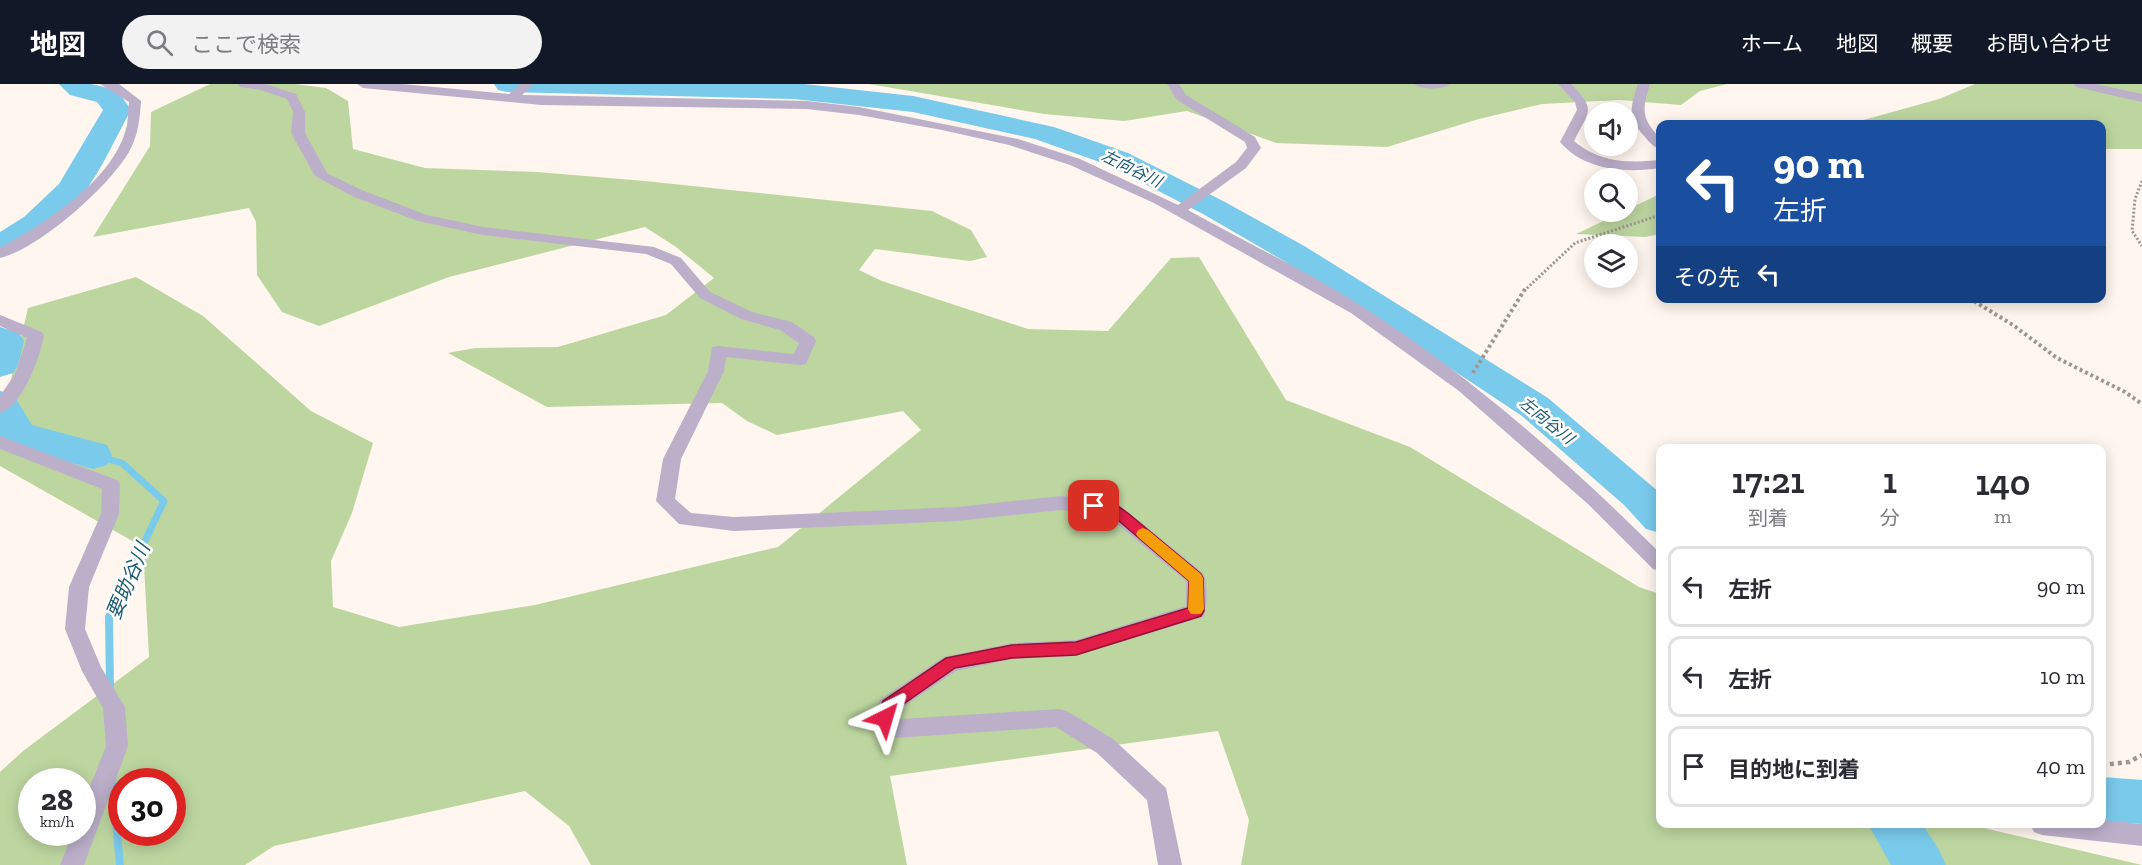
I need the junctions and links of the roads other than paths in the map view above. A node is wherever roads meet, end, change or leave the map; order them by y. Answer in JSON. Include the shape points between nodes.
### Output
{"nodes":[{"id":1,"x":106,"y":84,"type":"edge"},
{"id":2,"x":244,"y":84,"type":"edge"},
{"id":3,"x":363,"y":84,"type":"edge"},
{"id":4,"x":527,"y":84,"type":"edge"},
{"id":5,"x":1173,"y":84,"type":"edge"},
{"id":6,"x":1420,"y":84,"type":"edge"},
{"id":7,"x":1444,"y":84,"type":"edge"},
{"id":8,"x":1564,"y":84,"type":"edge"},
{"id":9,"x":1644,"y":84,"type":"edge"},
{"id":10,"x":2080,"y":84,"type":"edge"},
{"id":11,"x":2142,"y":98,"type":"edge"},
{"id":12,"x":511,"y":99,"type":"junction"},
{"id":13,"x":1656,"y":141,"type":"edge"},
{"id":14,"x":1656,"y":165,"type":"edge"},
{"id":15,"x":1178,"y":211,"type":"junction"},
{"id":16,"x":0,"y":254,"type":"edge"},
{"id":17,"x":0,"y":320,"type":"edge"},
{"id":18,"x":0,"y":406,"type":"edge"},
{"id":19,"x":0,"y":442,"type":"edge"},
{"id":20,"x":1656,"y":560,"type":"edge"},
{"id":21,"x":2075,"y":828,"type":"edge"},
{"id":22,"x":2142,"y":836,"type":"edge"},
{"id":23,"x":72,"y":865,"type":"edge"},
{"id":24,"x":1170,"y":865,"type":"edge"}],
"edges":[{"from":1,"to":16,"type":"street","via":[[135,101],[136,116],[122,153],[97,187]]},
{"from":2,"to":24,"type":"street","via":[[292,97],[298,112],[298,133],[322,176],[359,194],[423,218],[483,231],[649,250],[676,261],[705,296],[747,316],[786,326],[808,341],[800,360],[718,351],[716,371],[672,459],[665,501],[686,519],[746,523],[957,514],[1061,503],[1110,508],[1196,578],[1196,611],[1076,648],[1012,651],[951,663],[888,706],[885,718],[895,729],[1059,718],[1106,746],[1158,795]]},
{"from":3,"to":12,"type":"street"},
{"from":4,"to":12,"type":"street"},
{"from":5,"to":15,"type":"street","via":[[1181,98],[1250,140],[1254,148],[1241,165]]},
{"from":6,"to":7,"type":"street"},
{"from":8,"to":14,"type":"street","via":[[1581,102],[1583,111],[1567,142],[1587,157],[1619,165]]},
{"from":9,"to":13,"type":"street","via":[[1635,110]]},
{"from":10,"to":11,"type":"street"},
{"from":12,"to":15,"type":"street","via":[[807,105],[871,113],[1044,152],[1075,162]]},
{"from":15,"to":20,"type":"street","via":[[1357,310],[1465,387],[1594,499]]},
{"from":17,"to":18,"type":"street","via":[[36,336],[32,356],[13,393]]},
{"from":19,"to":23,"type":"street","via":[[111,485],[110,514],[79,587],[75,629],[92,671],[114,706],[117,746]]},
{"from":21,"to":22,"type":"street"}]}
